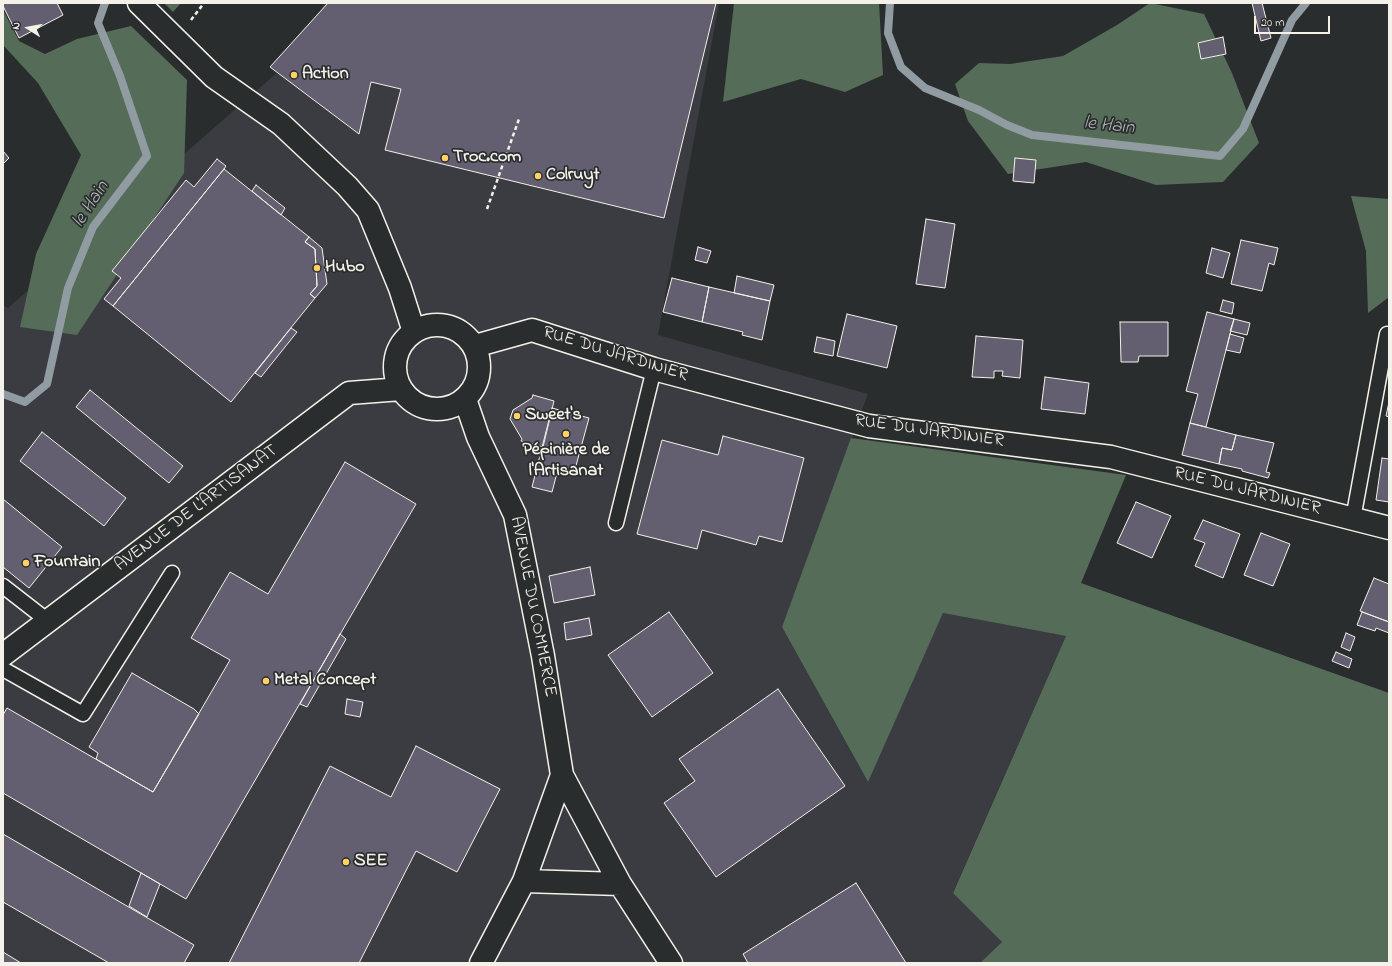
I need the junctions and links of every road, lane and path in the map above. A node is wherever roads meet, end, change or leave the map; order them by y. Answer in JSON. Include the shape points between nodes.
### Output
{"nodes":[{"id":1,"x":139,"y":3,"type":"edge"},
{"id":2,"x":519,"y":119,"type":"dead end"},
{"id":3,"x":487,"y":210,"type":"dead end"},
{"id":4,"x":414,"y":332,"type":"junction"},
{"id":5,"x":1387,"y":334,"type":"dead end"},
{"id":6,"x":475,"y":346,"type":"junction"},
{"id":7,"x":654,"y":369,"type":"junction"},
{"id":8,"x":401,"y":389,"type":"junction"},
{"id":9,"x":465,"y":400,"type":"junction"},
{"id":10,"x":1353,"y":519,"type":"junction"},
{"id":11,"x":616,"y":523,"type":"dead end"},
{"id":12,"x":1389,"y":528,"type":"edge"},
{"id":13,"x":172,"y":573,"type":"dead end"},
{"id":14,"x":3,"y":586,"type":"edge"},
{"id":15,"x":48,"y":621,"type":"junction"},
{"id":16,"x":3,"y":655,"type":"edge"},
{"id":17,"x":3,"y":669,"type":"edge"},
{"id":18,"x":562,"y":775,"type":"junction"},
{"id":19,"x":524,"y":881,"type":"junction"},
{"id":20,"x":620,"y":884,"type":"junction"},
{"id":21,"x":481,"y":963,"type":"edge"},
{"id":22,"x":671,"y":963,"type":"edge"}],
"edges":[{"from":1,"to":4,"type":"street","via":[[214,77],[281,124],[347,186],[368,210],[400,288]]},
{"from":2,"to":3,"type":"path"},
{"from":4,"to":6,"type":"street","via":[[438,324],[459,330]]},
{"from":4,"to":8,"type":"street","via":[[403,342],[398,352],[395,366]]},
{"from":5,"to":10,"type":"lane"},
{"from":6,"to":7,"type":"street","name":"RUE DU JARDINIER","via":[[532,330]]},
{"from":6,"to":9,"type":"street","via":[[480,368],[476,385]]},
{"from":7,"to":10,"type":"street","name":"RUE DU JARDINIER","via":[[869,426],[1111,457]]},
{"from":7,"to":11,"type":"lane"},
{"from":8,"to":9,"type":"street","via":[[415,403],[429,409],[442,409]]},
{"from":8,"to":15,"type":"street","name":"AVENUE DE L'ARTISANAT","via":[[349,393]]},
{"from":9,"to":18,"type":"street","name":"AVENUE DU COMMERCE","via":[[478,437],[515,515],[544,663]]},
{"from":10,"to":12,"type":"street","name":"RUE DU JARDINIER"},
{"from":13,"to":17,"type":"lane","via":[[84,714]]},
{"from":14,"to":15,"type":"lane"},
{"from":15,"to":16,"type":"street","name":"AVENUE DE L'ARTISANAT"},
{"from":18,"to":19,"type":"street","name":"AVENUE DU COMMERCE"},
{"from":18,"to":20,"type":"street","name":"AVENUE DU COMMERCE"},
{"from":19,"to":20,"type":"street"},
{"from":19,"to":21,"type":"street","name":"AVENUE DU COMMERCE"},
{"from":20,"to":22,"type":"street","name":"AVENUE DU COMMERCE"}]}
